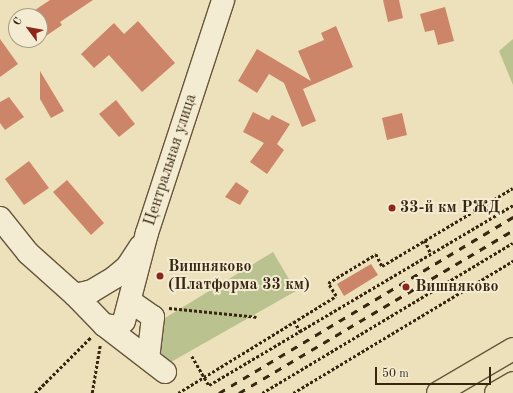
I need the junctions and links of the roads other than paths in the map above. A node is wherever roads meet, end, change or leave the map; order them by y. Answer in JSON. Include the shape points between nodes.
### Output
{"nodes":[{"id":1,"x":223,"y":0,"type":"edge"},
{"id":2,"x":0,"y":218,"type":"edge"},
{"id":3,"x":147,"y":233,"type":"junction"},
{"id":4,"x":76,"y":295,"type":"junction"},
{"id":5,"x":130,"y":301,"type":"junction"},
{"id":6,"x":114,"y":323,"type":"junction"},
{"id":7,"x":513,"y":348,"type":"edge"},
{"id":8,"x":148,"y":359,"type":"junction"},
{"id":9,"x":165,"y":372,"type":"dead end"},
{"id":10,"x":513,"y":383,"type":"edge"},
{"id":11,"x":438,"y":393,"type":"edge"},
{"id":12,"x":496,"y":393,"type":"edge"}],
"edges":[{"from":1,"to":3,"type":"street","name":"Центральная улица"},
{"from":2,"to":4,"type":"street","via":[[28,253]]},
{"from":3,"to":4,"type":"street","via":[[135,256],[115,277],[92,291]]},
{"from":3,"to":5,"type":"street","name":"Центральная улица"},
{"from":4,"to":6,"type":"street"},
{"from":5,"to":6,"type":"street","name":"Центральная улица"},
{"from":5,"to":8,"type":"street","via":[[153,317]]},
{"from":6,"to":8,"type":"street"},
{"from":7,"to":11,"type":"main road"},
{"from":8,"to":9,"type":"street"},
{"from":10,"to":12,"type":"main road"}]}
